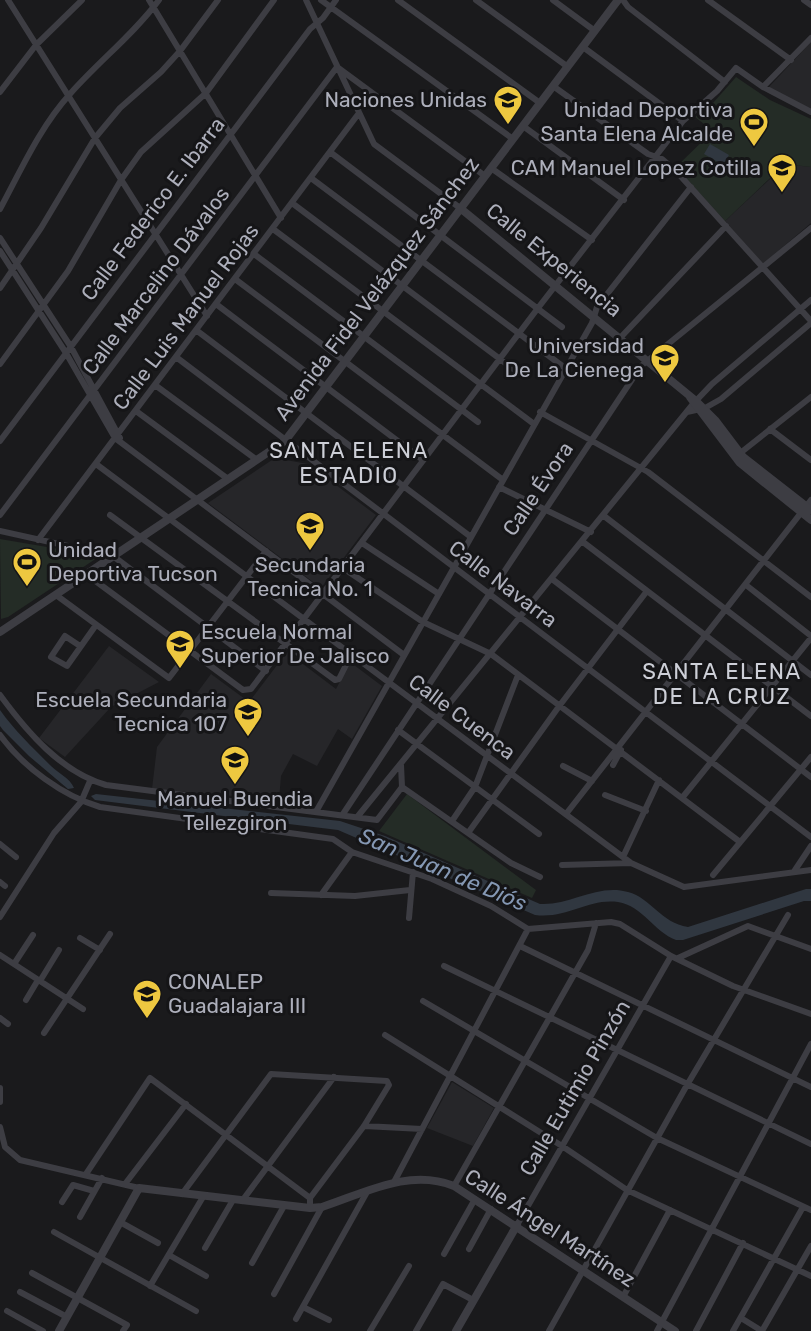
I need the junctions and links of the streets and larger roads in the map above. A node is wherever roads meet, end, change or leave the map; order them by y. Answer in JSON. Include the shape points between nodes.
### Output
{"nodes":[{"id":1,"x":8,"y":0,"type":"edge"},
{"id":2,"x":82,"y":0,"type":"edge"},
{"id":3,"x":149,"y":0,"type":"edge"},
{"id":4,"x":159,"y":0,"type":"edge"},
{"id":5,"x":218,"y":0,"type":"edge"},
{"id":6,"x":274,"y":0,"type":"edge"},
{"id":7,"x":306,"y":0,"type":"edge"},
{"id":8,"x":321,"y":0,"type":"edge"},
{"id":9,"x":336,"y":0,"type":"edge"},
{"id":10,"x":398,"y":0,"type":"edge"},
{"id":11,"x":476,"y":0,"type":"edge"},
{"id":12,"x":553,"y":0,"type":"edge"},
{"id":13,"x":618,"y":0,"type":"edge"},
{"id":14,"x":623,"y":0,"type":"edge"},
{"id":15,"x":708,"y":0,"type":"edge"},
{"id":16,"x":804,"y":0,"type":"edge"},
{"id":17,"x":811,"y":5,"type":"edge"},
{"id":18,"x":154,"y":7,"type":"junction"},
{"id":19,"x":331,"y":7,"type":"junction"},
{"id":20,"x":316,"y":23,"type":"junction"},
{"id":21,"x":595,"y":31,"type":"junction"},
{"id":22,"x":811,"y":38,"type":"edge"},
{"id":23,"x":36,"y":45,"type":"junction"},
{"id":24,"x":583,"y":47,"type":"junction"},
{"id":25,"x":180,"y":51,"type":"junction"},
{"id":26,"x":791,"y":60,"type":"junction"},
{"id":27,"x":337,"y":67,"type":"junction"},
{"id":28,"x":568,"y":67,"type":"junction"},
{"id":29,"x":725,"y":82,"type":"junction"},
{"id":30,"x":553,"y":86,"type":"junction"},
{"id":31,"x":763,"y":87,"type":"junction"},
{"id":32,"x":0,"y":92,"type":"edge"},
{"id":33,"x":206,"y":93,"type":"junction"},
{"id":34,"x":68,"y":96,"type":"junction"},
{"id":35,"x":540,"y":103,"type":"junction"},
{"id":36,"x":811,"y":112,"type":"edge"},
{"id":37,"x":359,"y":113,"type":"junction"},
{"id":38,"x":683,"y":121,"type":"junction"},
{"id":39,"x":523,"y":126,"type":"junction"},
{"id":40,"x":230,"y":134,"type":"junction"},
{"id":41,"x":95,"y":138,"type":"junction"},
{"id":42,"x":513,"y":139,"type":"junction"},
{"id":43,"x":330,"y":152,"type":"junction"},
{"id":44,"x":656,"y":157,"type":"junction"},
{"id":45,"x":491,"y":168,"type":"junction"},
{"id":46,"x":255,"y":176,"type":"junction"},
{"id":47,"x":485,"y":176,"type":"junction"},
{"id":48,"x":310,"y":178,"type":"junction"},
{"id":49,"x":121,"y":180,"type":"junction"},
{"id":50,"x":691,"y":187,"type":"junction"},
{"id":51,"x":624,"y":200,"type":"junction"},
{"id":52,"x":292,"y":203,"type":"junction"},
{"id":53,"x":460,"y":208,"type":"junction"},
{"id":54,"x":0,"y":209,"type":"edge"},
{"id":55,"x":281,"y":218,"type":"junction"},
{"id":56,"x":726,"y":226,"type":"junction"},
{"id":57,"x":811,"y":228,"type":"edge"},
{"id":58,"x":273,"y":229,"type":"junction"},
{"id":59,"x":156,"y":234,"type":"junction"},
{"id":60,"x":440,"y":235,"type":"junction"},
{"id":61,"x":0,"y":238,"type":"edge"},
{"id":62,"x":592,"y":240,"type":"junction"},
{"id":63,"x":0,"y":251,"type":"edge"},
{"id":64,"x":254,"y":254,"type":"junction"},
{"id":65,"x":421,"y":261,"type":"junction"},
{"id":66,"x":18,"y":264,"type":"junction"},
{"id":67,"x":763,"y":267,"type":"junction"},
{"id":68,"x":13,"y":271,"type":"junction"},
{"id":69,"x":182,"y":275,"type":"junction"},
{"id":70,"x":235,"y":279,"type":"junction"},
{"id":71,"x":402,"y":285,"type":"junction"},
{"id":72,"x":556,"y":285,"type":"junction"},
{"id":73,"x":0,"y":288,"type":"edge"},
{"id":74,"x":811,"y":300,"type":"edge"},
{"id":75,"x":216,"y":304,"type":"junction"},
{"id":76,"x":44,"y":306,"type":"junction"},
{"id":77,"x":538,"y":308,"type":"junction"},
{"id":78,"x":800,"y":309,"type":"junction"},
{"id":79,"x":382,"y":311,"type":"junction"},
{"id":80,"x":39,"y":312,"type":"junction"},
{"id":81,"x":207,"y":315,"type":"junction"},
{"id":82,"x":595,"y":316,"type":"junction"},
{"id":83,"x":811,"y":322,"type":"edge"},
{"id":84,"x":562,"y":327,"type":"dead end"},
{"id":85,"x":196,"y":330,"type":"junction"},
{"id":86,"x":518,"y":334,"type":"junction"},
{"id":87,"x":364,"y":336,"type":"junction"},
{"id":88,"x":621,"y":337,"type":"junction"},
{"id":89,"x":68,"y":350,"type":"junction"},
{"id":90,"x":176,"y":357,"type":"junction"},
{"id":91,"x":500,"y":359,"type":"junction"},
{"id":92,"x":648,"y":360,"type":"junction"},
{"id":93,"x":345,"y":362,"type":"junction"},
{"id":94,"x":0,"y":364,"type":"edge"},
{"id":95,"x":565,"y":368,"type":"junction"},
{"id":96,"x":520,"y":374,"type":"dead end"},
{"id":97,"x":480,"y":384,"type":"junction"},
{"id":98,"x":155,"y":385,"type":"junction"},
{"id":99,"x":326,"y":387,"type":"junction"},
{"id":100,"x":92,"y":394,"type":"junction"},
{"id":101,"x":811,"y":397,"type":"edge"},
{"id":102,"x":696,"y":404,"type":"junction"},
{"id":103,"x":461,"y":410,"type":"junction"},
{"id":104,"x":136,"y":411,"type":"junction"},
{"id":105,"x":540,"y":412,"type":"junction"},
{"id":106,"x":306,"y":413,"type":"junction"},
{"id":107,"x":478,"y":422,"type":"dead end"},
{"id":108,"x":534,"y":424,"type":"junction"},
{"id":109,"x":770,"y":429,"type":"junction"},
{"id":110,"x":442,"y":435,"type":"junction"},
{"id":111,"x":116,"y":437,"type":"junction"},
{"id":112,"x":0,"y":441,"type":"edge"},
{"id":113,"x":285,"y":441,"type":"junction"},
{"id":114,"x":590,"y":441,"type":"junction"},
{"id":115,"x":740,"y":454,"type":"junction"},
{"id":116,"x":257,"y":460,"type":"junction"},
{"id":117,"x":423,"y":460,"type":"junction"},
{"id":118,"x":811,"y":460,"type":"edge"},
{"id":119,"x":96,"y":464,"type":"junction"},
{"id":120,"x":641,"y":469,"type":"junction"},
{"id":121,"x":228,"y":479,"type":"junction"},
{"id":122,"x":503,"y":480,"type":"junction"},
{"id":123,"x":404,"y":487,"type":"junction"},
{"id":124,"x":499,"y":487,"type":"junction"},
{"id":125,"x":197,"y":500,"type":"junction"},
{"id":126,"x":808,"y":507,"type":"edge"},
{"id":127,"x":545,"y":509,"type":"junction"},
{"id":128,"x":0,"y":514,"type":"edge"},
{"id":129,"x":383,"y":514,"type":"junction"},
{"id":130,"x":110,"y":515,"type":"dead end"},
{"id":131,"x":604,"y":516,"type":"junction"},
{"id":132,"x":169,"y":518,"type":"junction"},
{"id":133,"x":811,"y":520,"type":"edge"},
{"id":134,"x":0,"y":531,"type":"edge"},
{"id":135,"x":591,"y":532,"type":"junction"},
{"id":136,"x":142,"y":537,"type":"junction"},
{"id":137,"x":471,"y":537,"type":"junction"},
{"id":138,"x":38,"y":540,"type":"junction"},
{"id":139,"x":583,"y":542,"type":"junction"},
{"id":140,"x":362,"y":543,"type":"junction"},
{"id":141,"x":266,"y":551,"type":"junction"},
{"id":142,"x":113,"y":556,"type":"junction"},
{"id":143,"x":764,"y":562,"type":"junction"},
{"id":144,"x":343,"y":568,"type":"junction"},
{"id":145,"x":454,"y":568,"type":"junction"},
{"id":146,"x":86,"y":574,"type":"junction"},
{"id":147,"x":247,"y":576,"type":"junction"},
{"id":148,"x":552,"y":579,"type":"junction"},
{"id":149,"x":746,"y":585,"type":"junction"},
{"id":150,"x":647,"y":591,"type":"junction"},
{"id":151,"x":489,"y":593,"type":"junction"},
{"id":152,"x":324,"y":594,"type":"junction"},
{"id":153,"x":439,"y":594,"type":"junction"},
{"id":154,"x":56,"y":595,"type":"junction"},
{"id":155,"x":811,"y":597,"type":"edge"},
{"id":156,"x":228,"y":602,"type":"junction"},
{"id":157,"x":727,"y":610,"type":"junction"},
{"id":158,"x":521,"y":617,"type":"junction"},
{"id":159,"x":304,"y":620,"type":"junction"},
{"id":160,"x":423,"y":622,"type":"junction"},
{"id":161,"x":96,"y":625,"type":"junction"},
{"id":162,"x":208,"y":628,"type":"junction"},
{"id":163,"x":617,"y":631,"type":"junction"},
{"id":164,"x":0,"y":632,"type":"edge"},
{"id":165,"x":706,"y":636,"type":"junction"},
{"id":166,"x":811,"y":637,"type":"edge"},
{"id":167,"x":458,"y":640,"type":"junction"},
{"id":168,"x":285,"y":645,"type":"junction"},
{"id":169,"x":80,"y":646,"type":"junction"},
{"id":170,"x":190,"y":652,"type":"junction"},
{"id":171,"x":490,"y":654,"type":"junction"},
{"id":172,"x":351,"y":655,"type":"junction"},
{"id":173,"x":404,"y":655,"type":"junction"},
{"id":174,"x":793,"y":661,"type":"junction"},
{"id":175,"x":588,"y":668,"type":"junction"},
{"id":176,"x":266,"y":670,"type":"junction"},
{"id":177,"x":518,"y":675,"type":"junction"},
{"id":178,"x":676,"y":675,"type":"junction"},
{"id":179,"x":811,"y":675,"type":"edge"},
{"id":180,"x":388,"y":682,"type":"junction"},
{"id":181,"x":772,"y":687,"type":"junction"},
{"id":182,"x":0,"y":695,"type":"edge"},
{"id":183,"x":416,"y":703,"type":"junction"},
{"id":184,"x":560,"y":705,"type":"junction"},
{"id":185,"x":647,"y":712,"type":"junction"},
{"id":186,"x":811,"y":716,"type":"edge"},
{"id":187,"x":438,"y":719,"type":"junction"},
{"id":188,"x":742,"y":724,"type":"junction"},
{"id":189,"x":398,"y":730,"type":"junction"},
{"id":190,"x":1,"y":740,"type":"edge"},
{"id":191,"x":417,"y":744,"type":"junction"},
{"id":192,"x":620,"y":749,"type":"junction"},
{"id":193,"x":486,"y":755,"type":"junction"},
{"id":194,"x":811,"y":757,"type":"edge"},
{"id":195,"x":712,"y":761,"type":"junction"},
{"id":196,"x":401,"y":765,"type":"junction"},
{"id":197,"x":613,"y":765,"type":"dead end"},
{"id":198,"x":563,"y":766,"type":"dead end"},
{"id":199,"x":801,"y":769,"type":"junction"},
{"id":200,"x":510,"y":773,"type":"junction"},
{"id":201,"x":811,"y":777,"type":"edge"},
{"id":202,"x":659,"y":780,"type":"junction"},
{"id":203,"x":90,"y":781,"type":"junction"},
{"id":204,"x":592,"y":781,"type":"junction"},
{"id":205,"x":402,"y":787,"type":"junction"},
{"id":206,"x":475,"y":787,"type":"junction"},
{"id":207,"x":605,"y":795,"type":"dead end"},
{"id":208,"x":682,"y":798,"type":"junction"},
{"id":209,"x":492,"y":799,"type":"junction"},
{"id":210,"x":81,"y":802,"type":"junction"},
{"id":211,"x":771,"y":806,"type":"junction"},
{"id":212,"x":317,"y":810,"type":"junction"},
{"id":213,"x":646,"y":811,"type":"junction"},
{"id":214,"x":343,"y":814,"type":"junction"},
{"id":215,"x":566,"y":814,"type":"junction"},
{"id":216,"x":358,"y":816,"type":"junction"},
{"id":217,"x":452,"y":821,"type":"junction"},
{"id":218,"x":468,"y":833,"type":"junction"},
{"id":219,"x":539,"y":834,"type":"dead end"},
{"id":220,"x":811,"y":837,"type":"edge"},
{"id":221,"x":740,"y":842,"type":"junction"},
{"id":222,"x":0,"y":844,"type":"edge"},
{"id":223,"x":811,"y":846,"type":"edge"},
{"id":224,"x":352,"y":852,"type":"junction"},
{"id":225,"x":16,"y":857,"type":"dead end"},
{"id":226,"x":623,"y":857,"type":"junction"},
{"id":227,"x":632,"y":863,"type":"junction"},
{"id":228,"x":562,"y":865,"type":"dead end"},
{"id":229,"x":795,"y":870,"type":"junction"},
{"id":230,"x":811,"y":870,"type":"edge"},
{"id":231,"x":413,"y":872,"type":"junction"},
{"id":232,"x":713,"y":875,"type":"dead end"},
{"id":233,"x":540,"y":877,"type":"dead end"},
{"id":234,"x":410,"y":890,"type":"junction"},
{"id":235,"x":271,"y":893,"type":"dead end"},
{"id":236,"x":321,"y":895,"type":"junction"},
{"id":237,"x":788,"y":915,"type":"dead end"},
{"id":238,"x":0,"y":917,"type":"edge"},
{"id":239,"x":409,"y":918,"type":"dead end"},
{"id":240,"x":596,"y":923,"type":"junction"},
{"id":241,"x":528,"y":929,"type":"junction"},
{"id":242,"x":110,"y":934,"type":"dead end"},
{"id":243,"x":33,"y":935,"type":"dead end"},
{"id":244,"x":776,"y":936,"type":"junction"},
{"id":245,"x":80,"y":938,"type":"dead end"},
{"id":246,"x":520,"y":946,"type":"junction"},
{"id":247,"x":811,"y":949,"type":"edge"},
{"id":248,"x":59,"y":950,"type":"dead end"},
{"id":249,"x":100,"y":950,"type":"junction"},
{"id":250,"x":0,"y":955,"type":"edge"},
{"id":251,"x":674,"y":957,"type":"junction"},
{"id":252,"x":14,"y":964,"type":"junction"},
{"id":253,"x":444,"y":966,"type":"dead end"},
{"id":254,"x":575,"y":973,"type":"junction"},
{"id":255,"x":39,"y":981,"type":"junction"},
{"id":256,"x":744,"y":991,"type":"junction"},
{"id":257,"x":495,"y":992,"type":"junction"},
{"id":258,"x":66,"y":998,"type":"junction"},
{"id":259,"x":26,"y":1000,"type":"dead end"},
{"id":260,"x":423,"y":1001,"type":"dead end"},
{"id":261,"x":642,"y":1005,"type":"junction"},
{"id":262,"x":82,"y":1009,"type":"dead end"},
{"id":263,"x":811,"y":1014,"type":"edge"},
{"id":264,"x":0,"y":1018,"type":"edge"},
{"id":265,"x":550,"y":1019,"type":"junction"},
{"id":266,"x":8,"y":1024,"type":"dead end"},
{"id":267,"x":474,"y":1030,"type":"junction"},
{"id":268,"x":44,"y":1033,"type":"dead end"},
{"id":269,"x":385,"y":1035,"type":"dead end"},
{"id":270,"x":714,"y":1040,"type":"junction"},
{"id":271,"x":811,"y":1044,"type":"edge"},
{"id":272,"x":616,"y":1051,"type":"junction"},
{"id":273,"x":525,"y":1061,"type":"junction"},
{"id":274,"x":450,"y":1075,"type":"junction"},
{"id":275,"x":334,"y":1077,"type":"junction"},
{"id":276,"x":793,"y":1078,"type":"junction"},
{"id":277,"x":687,"y":1085,"type":"junction"},
{"id":278,"x":811,"y":1087,"type":"edge"},
{"id":279,"x":0,"y":1088,"type":"edge"},
{"id":280,"x":588,"y":1100,"type":"junction"},
{"id":281,"x":0,"y":1102,"type":"edge"},
{"id":282,"x":186,"y":1104,"type":"junction"},
{"id":283,"x":500,"y":1107,"type":"junction"},
{"id":284,"x":769,"y":1124,"type":"junction"},
{"id":285,"x":364,"y":1126,"type":"junction"},
{"id":286,"x":0,"y":1127,"type":"edge"},
{"id":287,"x":422,"y":1129,"type":"junction"},
{"id":288,"x":226,"y":1134,"type":"junction"},
{"id":289,"x":657,"y":1138,"type":"junction"},
{"id":290,"x":811,"y":1144,"type":"edge"},
{"id":291,"x":562,"y":1146,"type":"junction"},
{"id":292,"x":268,"y":1166,"type":"junction"},
{"id":293,"x":86,"y":1174,"type":"junction"},
{"id":294,"x":102,"y":1178,"type":"junction"},
{"id":295,"x":741,"y":1179,"type":"junction"},
{"id":296,"x":394,"y":1182,"type":"junction"},
{"id":297,"x":125,"y":1184,"type":"junction"},
{"id":298,"x":454,"y":1186,"type":"junction"},
{"id":299,"x":139,"y":1188,"type":"junction"},
{"id":300,"x":627,"y":1190,"type":"junction"},
{"id":301,"x":94,"y":1191,"type":"junction"},
{"id":302,"x":366,"y":1192,"type":"junction"},
{"id":303,"x":182,"y":1194,"type":"junction"},
{"id":304,"x":203,"y":1197,"type":"junction"},
{"id":305,"x":310,"y":1198,"type":"junction"},
{"id":306,"x":475,"y":1199,"type":"junction"},
{"id":307,"x":233,"y":1200,"type":"junction"},
{"id":308,"x":243,"y":1201,"type":"junction"},
{"id":309,"x":62,"y":1202,"type":"dead end"},
{"id":310,"x":284,"y":1206,"type":"junction"},
{"id":311,"x":322,"y":1207,"type":"junction"},
{"id":312,"x":803,"y":1207,"type":"junction"},
{"id":313,"x":310,"y":1208,"type":"junction"},
{"id":314,"x":491,"y":1209,"type":"junction"},
{"id":315,"x":670,"y":1210,"type":"junction"},
{"id":316,"x":811,"y":1210,"type":"edge"},
{"id":317,"x":80,"y":1217,"type":"dead end"},
{"id":318,"x":120,"y":1222,"type":"junction"},
{"id":319,"x":517,"y":1225,"type":"junction"},
{"id":320,"x":713,"y":1229,"type":"junction"},
{"id":321,"x":54,"y":1232,"type":"dead end"},
{"id":322,"x":158,"y":1243,"type":"dead end"},
{"id":323,"x":743,"y":1243,"type":"junction"},
{"id":324,"x":811,"y":1246,"type":"edge"},
{"id":325,"x":205,"y":1248,"type":"dead end"},
{"id":326,"x":469,"y":1249,"type":"dead end"},
{"id":327,"x":444,"y":1254,"type":"dead end"},
{"id":328,"x":169,"y":1255,"type":"junction"},
{"id":329,"x":100,"y":1258,"type":"junction"},
{"id":330,"x":774,"y":1258,"type":"junction"},
{"id":331,"x":252,"y":1263,"type":"dead end"},
{"id":332,"x":409,"y":1266,"type":"dead end"},
{"id":333,"x":798,"y":1269,"type":"junction"},
{"id":334,"x":582,"y":1270,"type":"junction"},
{"id":335,"x":32,"y":1273,"type":"dead end"},
{"id":336,"x":206,"y":1276,"type":"dead end"},
{"id":337,"x":811,"y":1276,"type":"edge"},
{"id":338,"x":150,"y":1286,"type":"junction"},
{"id":339,"x":20,"y":1292,"type":"dead end"},
{"id":340,"x":274,"y":1294,"type":"dead end"},
{"id":341,"x":623,"y":1297,"type":"junction"},
{"id":342,"x":77,"y":1298,"type":"junction"},
{"id":343,"x":473,"y":1300,"type":"junction"},
{"id":344,"x":303,"y":1307,"type":"junction"},
{"id":345,"x":7,"y":1311,"type":"dead end"},
{"id":346,"x":196,"y":1311,"type":"dead end"},
{"id":347,"x":67,"y":1317,"type":"junction"},
{"id":348,"x":741,"y":1318,"type":"junction"},
{"id":349,"x":296,"y":1319,"type":"dead end"},
{"id":350,"x":328,"y":1320,"type":"dead end"},
{"id":351,"x":662,"y":1323,"type":"junction"},
{"id":352,"x":125,"y":1328,"type":"edge"},
{"id":353,"x":458,"y":1330,"type":"edge"},
{"id":354,"x":43,"y":1331,"type":"edge"},
{"id":355,"x":59,"y":1331,"type":"edge"},
{"id":356,"x":370,"y":1331,"type":"edge"},
{"id":357,"x":416,"y":1331,"type":"edge"},
{"id":358,"x":549,"y":1331,"type":"edge"},
{"id":359,"x":657,"y":1331,"type":"edge"},
{"id":360,"x":675,"y":1331,"type":"edge"},
{"id":361,"x":696,"y":1331,"type":"edge"},
{"id":362,"x":733,"y":1331,"type":"edge"},
{"id":363,"x":762,"y":1331,"type":"edge"}],
"edges":[{"from":1,"to":23,"type":"street"},
{"from":2,"to":23,"type":"street"},
{"from":3,"to":18,"type":"street"},
{"from":4,"to":18,"type":"street"},
{"from":5,"to":25,"type":"street"},
{"from":6,"to":33,"type":"street"},
{"from":7,"to":20,"type":"street","name":"Calle Experiencia"},
{"from":8,"to":19,"type":"street"},
{"from":9,"to":19,"type":"street","name":"Calle Federico E. Ibarra"},
{"from":10,"to":35,"type":"street"},
{"from":11,"to":28,"type":"street"},
{"from":12,"to":21,"type":"street"},
{"from":13,"to":21,"type":"street","name":"Avenida Fidel Velázquez Sánchez"},
{"from":14,"to":29,"type":"street","via":[[628,8]]},
{"from":15,"to":26,"type":"street"},
{"from":16,"to":17,"type":"street"},
{"from":18,"to":25,"type":"street"},
{"from":18,"to":34,"type":"street"},
{"from":19,"to":20,"type":"street","name":"Calle Federico E. Ibarra"},
{"from":19,"to":42,"type":"street"},
{"from":20,"to":27,"type":"street","name":"Calle Experiencia"},
{"from":20,"to":40,"type":"street","name":"Calle Federico E. Ibarra"},
{"from":21,"to":24,"type":"street","name":"Avenida Fidel Velázquez Sánchez"},
{"from":22,"to":26,"type":"street"},
{"from":23,"to":32,"type":"street"},
{"from":23,"to":34,"type":"street"},
{"from":24,"to":28,"type":"street","name":"Avenida Fidel Velázquez Sánchez"},
{"from":24,"to":38,"type":"street"},
{"from":25,"to":33,"type":"street"},
{"from":25,"to":41,"type":"street","via":[[120,108]]},
{"from":26,"to":31,"type":"street"},
{"from":27,"to":37,"type":"street","name":"Calle Experiencia"},
{"from":27,"to":46,"type":"street","name":"Calle Marcelino Dávalos"},
{"from":27,"to":47,"type":"street"},
{"from":28,"to":30,"type":"street","name":"Avenida Fidel Velázquez Sánchez"},
{"from":29,"to":31,"type":"street","via":[[736,68]]},
{"from":29,"to":38,"type":"street"},
{"from":30,"to":35,"type":"street","name":"Avenida Fidel Velázquez Sánchez"},
{"from":30,"to":44,"type":"street"},
{"from":31,"to":36,"type":"street"},
{"from":33,"to":40,"type":"street"},
{"from":33,"to":49,"type":"street","via":[[141,152]]},
{"from":34,"to":41,"type":"street"},
{"from":34,"to":54,"type":"street","via":[[29,154]]},
{"from":35,"to":39,"type":"street","name":"Avenida Fidel Velázquez Sánchez"},
{"from":37,"to":43,"type":"street","name":"Calle Luis Manuel Rojas"},
{"from":37,"to":53,"type":"street","name":"Calle Experiencia","via":[[374,144]]},
{"from":38,"to":44,"type":"street"},
{"from":39,"to":42,"type":"street","name":"Avenida Fidel Velázquez Sánchez"},
{"from":39,"to":51,"type":"street"},
{"from":40,"to":46,"type":"street"},
{"from":40,"to":59,"type":"street","name":"Calle Federico E. Ibarra"},
{"from":41,"to":49,"type":"street"},
{"from":41,"to":66,"type":"street"},
{"from":42,"to":45,"type":"street","name":"Avenida Fidel Velázquez Sánchez"},
{"from":43,"to":48,"type":"street","name":"Calle Luis Manuel Rojas"},
{"from":43,"to":60,"type":"street"},
{"from":44,"to":50,"type":"street"},
{"from":44,"to":51,"type":"street"},
{"from":45,"to":47,"type":"street","name":"Avenida Fidel Velázquez Sánchez"},
{"from":45,"to":62,"type":"street"},
{"from":46,"to":55,"type":"street"},
{"from":46,"to":69,"type":"street","name":"Calle Marcelino Dávalos"},
{"from":47,"to":53,"type":"street","name":"Avenida Fidel Velázquez Sánchez"},
{"from":48,"to":52,"type":"street","name":"Calle Luis Manuel Rojas"},
{"from":48,"to":65,"type":"street"},
{"from":49,"to":59,"type":"street"},
{"from":49,"to":76,"type":"street"},
{"from":50,"to":56,"type":"street"},
{"from":50,"to":82,"type":"street","via":[[597,307]]},
{"from":51,"to":62,"type":"street"},
{"from":52,"to":55,"type":"street","name":"Calle Luis Manuel Rojas"},
{"from":52,"to":71,"type":"street"},
{"from":53,"to":60,"type":"street","name":"Avenida Fidel Velázquez Sánchez"},
{"from":53,"to":72,"type":"street","name":"Calle Experiencia"},
{"from":55,"to":58,"type":"street","name":"Calle Luis Manuel Rojas"},
{"from":56,"to":67,"type":"street"},
{"from":56,"to":88,"type":"street"},
{"from":57,"to":67,"type":"street","name":"Calle Évora"},
{"from":58,"to":64,"type":"street","name":"Calle Luis Manuel Rojas"},
{"from":58,"to":79,"type":"street"},
{"from":59,"to":69,"type":"street"},
{"from":59,"to":89,"type":"street","name":"Calle Federico E. Ibarra"},
{"from":60,"to":65,"type":"street","name":"Avenida Fidel Velázquez Sánchez"},
{"from":60,"to":77,"type":"street"},
{"from":61,"to":66,"type":"street"},
{"from":62,"to":72,"type":"street"},
{"from":63,"to":68,"type":"street"},
{"from":64,"to":70,"type":"street","name":"Calle Luis Manuel Rojas"},
{"from":64,"to":87,"type":"street"},
{"from":65,"to":71,"type":"street","name":"Avenida Fidel Velázquez Sánchez"},
{"from":65,"to":86,"type":"street"},
{"from":66,"to":68,"type":"street"},
{"from":66,"to":76,"type":"street"},
{"from":67,"to":78,"type":"street"},
{"from":67,"to":92,"type":"street","name":"Calle Évora"},
{"from":68,"to":73,"type":"street"},
{"from":68,"to":80,"type":"street"},
{"from":69,"to":81,"type":"street"},
{"from":69,"to":100,"type":"street","name":"Calle Marcelino Dávalos"},
{"from":70,"to":75,"type":"street","name":"Calle Luis Manuel Rojas"},
{"from":70,"to":93,"type":"street"},
{"from":71,"to":79,"type":"street","name":"Avenida Fidel Velázquez Sánchez"},
{"from":71,"to":91,"type":"street"},
{"from":72,"to":77,"type":"street"},
{"from":72,"to":82,"type":"street","name":"Calle Experiencia"},
{"from":74,"to":78,"type":"street"},
{"from":75,"to":81,"type":"street","name":"Calle Luis Manuel Rojas"},
{"from":75,"to":99,"type":"street"},
{"from":76,"to":80,"type":"street"},
{"from":76,"to":89,"type":"street"},
{"from":77,"to":84,"type":"street"},
{"from":77,"to":86,"type":"street"},
{"from":78,"to":83,"type":"street"},
{"from":78,"to":102,"type":"street"},
{"from":79,"to":87,"type":"street","name":"Avenida Fidel Velázquez Sánchez"},
{"from":79,"to":97,"type":"street"},
{"from":80,"to":89,"type":"street"},
{"from":80,"to":94,"type":"street"},
{"from":81,"to":85,"type":"street","name":"Calle Luis Manuel Rojas"},
{"from":82,"to":88,"type":"street","name":"Calle Experiencia"},
{"from":82,"to":95,"type":"street"},
{"from":83,"to":102,"type":"street","via":[[721,399]]},
{"from":85,"to":90,"type":"street","name":"Calle Luis Manuel Rojas"},
{"from":85,"to":106,"type":"street"},
{"from":86,"to":91,"type":"street"},
{"from":86,"to":95,"type":"street"},
{"from":87,"to":93,"type":"street","name":"Avenida Fidel Velázquez Sánchez"},
{"from":87,"to":103,"type":"street"},
{"from":88,"to":92,"type":"street","name":"Calle Experiencia"},
{"from":89,"to":100,"type":"street"},
{"from":89,"to":112,"type":"street","name":"Calle Federico E. Ibarra"},
{"from":90,"to":98,"type":"street","name":"Calle Luis Manuel Rojas"},
{"from":90,"to":113,"type":"street","name":"Calle Navarra"},
{"from":91,"to":96,"type":"street"},
{"from":91,"to":97,"type":"street"},
{"from":92,"to":102,"type":"street","name":"Calle Experiencia"},
{"from":92,"to":114,"type":"street","name":"Calle Évora"},
{"from":93,"to":99,"type":"street","name":"Avenida Fidel Velázquez Sánchez"},
{"from":93,"to":110,"type":"street"},
{"from":95,"to":105,"type":"street"},
{"from":97,"to":103,"type":"street"},
{"from":97,"to":108,"type":"street"},
{"from":98,"to":104,"type":"street","name":"Calle Luis Manuel Rojas"},
{"from":98,"to":116,"type":"street"},
{"from":99,"to":106,"type":"street","name":"Avenida Fidel Velázquez Sánchez"},
{"from":99,"to":117,"type":"street"},
{"from":100,"to":111,"type":"street"},
{"from":100,"to":128,"type":"street","name":"Calle Marcelino Dávalos"},
{"from":101,"to":109,"type":"street"},
{"from":102,"to":115,"type":"street","name":"Calle Experiencia"},
{"from":102,"to":120,"type":"street"},
{"from":102,"to":126,"type":"street","name":"Calle Experiencia","via":[[740,463]]},
{"from":103,"to":107,"type":"street"},
{"from":103,"to":110,"type":"street"},
{"from":104,"to":111,"type":"street","name":"Calle Luis Manuel Rojas"},
{"from":104,"to":121,"type":"street"},
{"from":105,"to":108,"type":"street"},
{"from":105,"to":114,"type":"street"},
{"from":106,"to":113,"type":"street","name":"Avenida Fidel Velázquez Sánchez"},
{"from":106,"to":123,"type":"street"},
{"from":108,"to":122,"type":"street"},
{"from":109,"to":115,"type":"street"},
{"from":109,"to":118,"type":"street"},
{"from":110,"to":117,"type":"street"},
{"from":110,"to":122,"type":"street"},
{"from":111,"to":119,"type":"street","name":"Calle Luis Manuel Rojas"},
{"from":111,"to":125,"type":"street"},
{"from":113,"to":116,"type":"street","name":"Avenida Fidel Velázquez Sánchez"},
{"from":113,"to":129,"type":"street","name":"Calle Navarra"},
{"from":114,"to":120,"type":"street"},
{"from":114,"to":127,"type":"street","name":"Calle Évora"},
{"from":115,"to":126,"type":"street","name":"Calle Experiencia"},
{"from":116,"to":121,"type":"street","name":"Avenida Fidel Velázquez Sánchez"},
{"from":117,"to":123,"type":"street"},
{"from":119,"to":132,"type":"street","name":"Calle Cuenca"},
{"from":119,"to":138,"type":"street","name":"Calle Luis Manuel Rojas"},
{"from":120,"to":131,"type":"street"},
{"from":120,"to":143,"type":"street"},
{"from":121,"to":125,"type":"street","name":"Avenida Fidel Velázquez Sánchez"},
{"from":122,"to":124,"type":"street"},
{"from":123,"to":129,"type":"street"},
{"from":123,"to":137,"type":"street"},
{"from":124,"to":127,"type":"street"},
{"from":124,"to":137,"type":"street"},
{"from":125,"to":132,"type":"street","name":"Avenida Fidel Velázquez Sánchez"},
{"from":125,"to":141,"type":"street"},
{"from":126,"to":133,"type":"street","name":"Calle Experiencia"},
{"from":126,"to":143,"type":"street"},
{"from":127,"to":135,"type":"street"},
{"from":127,"to":151,"type":"street","name":"Calle Évora"},
{"from":129,"to":140,"type":"street"},
{"from":129,"to":145,"type":"street","name":"Calle Navarra"},
{"from":130,"to":136,"type":"street"},
{"from":131,"to":135,"type":"street"},
{"from":131,"to":157,"type":"street"},
{"from":132,"to":136,"type":"street","name":"Avenida Fidel Velázquez Sánchez"},
{"from":132,"to":147,"type":"street","name":"Calle Cuenca"},
{"from":134,"to":138,"type":"street"},
{"from":135,"to":139,"type":"street"},
{"from":136,"to":142,"type":"street","name":"Avenida Fidel Velázquez Sánchez"},
{"from":136,"to":156,"type":"street"},
{"from":137,"to":145,"type":"street"},
{"from":138,"to":142,"type":"street"},
{"from":139,"to":148,"type":"street"},
{"from":139,"to":150,"type":"street"},
{"from":140,"to":144,"type":"street"},
{"from":140,"to":153,"type":"street"},
{"from":141,"to":147,"type":"street"},
{"from":141,"to":152,"type":"street"},
{"from":142,"to":146,"type":"street","name":"Avenida Fidel Velázquez Sánchez"},
{"from":142,"to":162,"type":"street"},
{"from":143,"to":149,"type":"street"},
{"from":143,"to":155,"type":"street"},
{"from":144,"to":152,"type":"street"},
{"from":144,"to":160,"type":"street"},
{"from":145,"to":151,"type":"street","name":"Calle Navarra"},
{"from":145,"to":153,"type":"street"},
{"from":146,"to":154,"type":"street","name":"Avenida Fidel Velázquez Sánchez"},
{"from":146,"to":170,"type":"street"},
{"from":147,"to":156,"type":"street"},
{"from":147,"to":159,"type":"street","name":"Calle Cuenca"},
{"from":148,"to":158,"type":"street"},
{"from":148,"to":163,"type":"street"},
{"from":149,"to":157,"type":"street"},
{"from":149,"to":166,"type":"street"},
{"from":150,"to":163,"type":"street"},
{"from":150,"to":165,"type":"street"},
{"from":151,"to":158,"type":"street","name":"Calle Navarra"},
{"from":151,"to":167,"type":"street","name":"Calle Évora"},
{"from":152,"to":159,"type":"street"},
{"from":152,"to":173,"type":"street"},
{"from":153,"to":160,"type":"street"},
{"from":154,"to":161,"type":"street"},
{"from":154,"to":164,"type":"street","name":"Avenida Fidel Velázquez Sánchez"},
{"from":156,"to":162,"type":"street"},
{"from":156,"to":168,"type":"street"},
{"from":157,"to":165,"type":"street"},
{"from":157,"to":174,"type":"street"},
{"from":158,"to":171,"type":"street"},
{"from":158,"to":175,"type":"street","name":"Calle Navarra"},
{"from":159,"to":168,"type":"street"},
{"from":159,"to":172,"type":"street","name":"Calle Cuenca"},
{"from":160,"to":167,"type":"street"},
{"from":160,"to":173,"type":"street"},
{"from":161,"to":169,"type":"street"},
{"from":161,"to":170,"type":"street","via":[[169,678]]},
{"from":162,"to":170,"type":"street"},
{"from":162,"to":176,"type":"street"},
{"from":163,"to":175,"type":"street"},
{"from":163,"to":178,"type":"street"},
{"from":165,"to":178,"type":"street"},
{"from":165,"to":181,"type":"street"},
{"from":166,"to":174,"type":"street"},
{"from":167,"to":171,"type":"street"},
{"from":167,"to":183,"type":"street","name":"Calle Évora"},
{"from":168,"to":172,"type":"street","via":[[337,681]]},
{"from":168,"to":176,"type":"street"},
{"from":169,"to":169,"type":"street","via":[[65,666],[51,657],[65,636]]},
{"from":170,"to":176,"type":"street","via":[[243,690],[251,689]]},
{"from":171,"to":177,"type":"street"},
{"from":171,"to":187,"type":"street"},
{"from":172,"to":180,"type":"street","name":"Calle Cuenca"},
{"from":173,"to":180,"type":"street"},
{"from":174,"to":179,"type":"street"},
{"from":174,"to":181,"type":"street"},
{"from":175,"to":184,"type":"street"},
{"from":175,"to":185,"type":"street","name":"Calle Navarra"},
{"from":177,"to":184,"type":"street"},
{"from":177,"to":193,"type":"street"},
{"from":178,"to":185,"type":"street"},
{"from":178,"to":188,"type":"street"},
{"from":180,"to":183,"type":"street","name":"Calle Cuenca"},
{"from":180,"to":212,"type":"street"},
{"from":181,"to":186,"type":"street"},
{"from":181,"to":188,"type":"street"},
{"from":182,"to":203,"type":"street","via":[[24,728]]},
{"from":183,"to":187,"type":"street","name":"Calle Cuenca"},
{"from":183,"to":189,"type":"street","name":"Calle Évora"},
{"from":184,"to":192,"type":"street"},
{"from":184,"to":200,"type":"street"},
{"from":185,"to":192,"type":"street"},
{"from":185,"to":195,"type":"street","name":"Calle Navarra"},
{"from":187,"to":191,"type":"street"},
{"from":187,"to":193,"type":"street","name":"Calle Cuenca"},
{"from":188,"to":195,"type":"street"},
{"from":188,"to":199,"type":"street"},
{"from":189,"to":191,"type":"street"},
{"from":189,"to":214,"type":"street","name":"Calle Évora"},
{"from":190,"to":210,"type":"street","via":[[59,789]]},
{"from":191,"to":196,"type":"street"},
{"from":191,"to":206,"type":"street"},
{"from":192,"to":197,"type":"street"},
{"from":192,"to":202,"type":"street"},
{"from":192,"to":204,"type":"street"},
{"from":193,"to":200,"type":"street","name":"Calle Cuenca"},
{"from":193,"to":206,"type":"street"},
{"from":194,"to":199,"type":"street"},
{"from":195,"to":208,"type":"street"},
{"from":195,"to":211,"type":"street","name":"Calle Navarra"},
{"from":196,"to":205,"type":"street"},
{"from":196,"to":216,"type":"street"},
{"from":198,"to":204,"type":"street"},
{"from":199,"to":201,"type":"street"},
{"from":199,"to":211,"type":"street"},
{"from":200,"to":209,"type":"street"},
{"from":200,"to":215,"type":"street","name":"Calle Cuenca"},
{"from":202,"to":208,"type":"street"},
{"from":202,"to":213,"type":"street"},
{"from":203,"to":210,"type":"street"},
{"from":203,"to":212,"type":"street"},
{"from":204,"to":215,"type":"street"},
{"from":205,"to":216,"type":"street","via":[[377,820]]},
{"from":205,"to":217,"type":"street"},
{"from":206,"to":209,"type":"street"},
{"from":206,"to":217,"type":"street"},
{"from":207,"to":213,"type":"street"},
{"from":208,"to":221,"type":"street"},
{"from":209,"to":218,"type":"street"},
{"from":209,"to":219,"type":"street"},
{"from":210,"to":224,"type":"street","via":[[333,839]]},
{"from":210,"to":238,"type":"street","via":[[54,833]]},
{"from":211,"to":220,"type":"street","name":"Calle Navarra"},
{"from":211,"to":221,"type":"street"},
{"from":212,"to":214,"type":"street"},
{"from":213,"to":226,"type":"street"},
{"from":214,"to":216,"type":"street"},
{"from":215,"to":226,"type":"street","name":"Calle Cuenca"},
{"from":217,"to":218,"type":"street"},
{"from":218,"to":233,"type":"street","via":[[511,863]]},
{"from":221,"to":232,"type":"street"},
{"from":222,"to":225,"type":"street"},
{"from":223,"to":229,"type":"street"},
{"from":224,"to":231,"type":"street"},
{"from":224,"to":236,"type":"street"},
{"from":226,"to":227,"type":"street","name":"Calle Cuenca"},
{"from":227,"to":228,"type":"street"},
{"from":227,"to":229,"type":"street","name":"Calle Cuenca","via":[[684,887]]},
{"from":229,"to":230,"type":"street","name":"Calle Cuenca"},
{"from":231,"to":234,"type":"street"},
{"from":231,"to":241,"type":"street","via":[[491,906]]},
{"from":234,"to":236,"type":"street"},
{"from":234,"to":239,"type":"street"},
{"from":235,"to":236,"type":"street"},
{"from":237,"to":244,"type":"street"},
{"from":240,"to":241,"type":"street"},
{"from":240,"to":251,"type":"street","via":[[620,924]]},
{"from":240,"to":254,"type":"street","via":[[593,940]]},
{"from":241,"to":246,"type":"street"},
{"from":242,"to":249,"type":"street"},
{"from":243,"to":252,"type":"street"},
{"from":244,"to":247,"type":"street"},
{"from":244,"to":251,"type":"street","via":[[748,926]]},
{"from":244,"to":256,"type":"street"},
{"from":245,"to":249,"type":"street"},
{"from":246,"to":254,"type":"street"},
{"from":246,"to":257,"type":"street"},
{"from":248,"to":255,"type":"street"},
{"from":249,"to":258,"type":"street"},
{"from":250,"to":252,"type":"street"},
{"from":251,"to":256,"type":"street"},
{"from":251,"to":261,"type":"street","name":"Calle Eutimio Pinzón"},
{"from":252,"to":255,"type":"street"},
{"from":253,"to":257,"type":"street"},
{"from":254,"to":261,"type":"street"},
{"from":254,"to":265,"type":"street"},
{"from":255,"to":258,"type":"street"},
{"from":255,"to":259,"type":"street"},
{"from":256,"to":263,"type":"street"},
{"from":256,"to":270,"type":"street"},
{"from":257,"to":265,"type":"street"},
{"from":257,"to":267,"type":"street"},
{"from":258,"to":262,"type":"street"},
{"from":258,"to":268,"type":"street"},
{"from":260,"to":267,"type":"street"},
{"from":261,"to":270,"type":"street"},
{"from":261,"to":272,"type":"street","name":"Calle Eutimio Pinzón"},
{"from":264,"to":266,"type":"street"},
{"from":265,"to":272,"type":"street"},
{"from":265,"to":273,"type":"street"},
{"from":267,"to":273,"type":"street"},
{"from":267,"to":274,"type":"street"},
{"from":269,"to":274,"type":"street"},
{"from":270,"to":276,"type":"street"},
{"from":270,"to":277,"type":"street"},
{"from":271,"to":276,"type":"street"},
{"from":272,"to":277,"type":"street"},
{"from":272,"to":280,"type":"street","name":"Calle Eutimio Pinzón"},
{"from":273,"to":280,"type":"street"},
{"from":273,"to":283,"type":"street"},
{"from":274,"to":283,"type":"street"},
{"from":274,"to":287,"type":"street"},
{"from":275,"to":285,"type":"street","via":[[389,1082]]},
{"from":275,"to":288,"type":"street","via":[[271,1074]]},
{"from":275,"to":292,"type":"street"},
{"from":276,"to":278,"type":"street"},
{"from":276,"to":284,"type":"street"},
{"from":277,"to":284,"type":"street"},
{"from":277,"to":289,"type":"street"},
{"from":279,"to":281,"type":"street"},
{"from":280,"to":289,"type":"street"},
{"from":280,"to":291,"type":"street","name":"Calle Eutimio Pinzón"},
{"from":282,"to":288,"type":"street"},
{"from":282,"to":293,"type":"street","via":[[150,1078]]},
{"from":282,"to":297,"type":"street"},
{"from":283,"to":291,"type":"street"},
{"from":283,"to":298,"type":"street"},
{"from":284,"to":290,"type":"street"},
{"from":284,"to":295,"type":"street"},
{"from":285,"to":287,"type":"street"},
{"from":285,"to":305,"type":"street"},
{"from":286,"to":293,"type":"street","name":"Calle Ángel Martínez","via":[[5,1147],[20,1160]]},
{"from":287,"to":296,"type":"street"},
{"from":288,"to":292,"type":"street"},
{"from":288,"to":303,"type":"street"},
{"from":289,"to":295,"type":"street"},
{"from":289,"to":300,"type":"street"},
{"from":291,"to":300,"type":"street"},
{"from":291,"to":319,"type":"street","name":"Calle Eutimio Pinzón"},
{"from":292,"to":305,"type":"street"},
{"from":292,"to":308,"type":"street"},
{"from":293,"to":294,"type":"street","name":"Calle Ángel Martínez"},
{"from":294,"to":297,"type":"street","name":"Calle Ángel Martínez"},
{"from":294,"to":301,"type":"street"},
{"from":295,"to":312,"type":"street"},
{"from":295,"to":320,"type":"street"},
{"from":296,"to":298,"type":"street","name":"Calle Ángel Martínez","via":[[426,1179]]},
{"from":296,"to":302,"type":"street","name":"Calle Ángel Martínez"},
{"from":297,"to":299,"type":"street","name":"Calle Ángel Martínez"},
{"from":298,"to":306,"type":"street","name":"Calle Ángel Martínez"},
{"from":299,"to":303,"type":"street","name":"Calle Ángel Martínez"},
{"from":299,"to":318,"type":"street"},
{"from":300,"to":315,"type":"street"},
{"from":300,"to":334,"type":"street"},
{"from":301,"to":309,"type":"street","via":[[73,1185]]},
{"from":301,"to":317,"type":"street"},
{"from":302,"to":311,"type":"street","name":"Calle Ángel Martínez"},
{"from":302,"to":344,"type":"street"},
{"from":303,"to":304,"type":"street","name":"Calle Ángel Martínez"},
{"from":304,"to":307,"type":"street","name":"Calle Ángel Martínez"},
{"from":304,"to":328,"type":"street"},
{"from":305,"to":313,"type":"street"},
{"from":306,"to":314,"type":"street","name":"Calle Ángel Martínez"},
{"from":306,"to":327,"type":"street"},
{"from":307,"to":308,"type":"street","name":"Calle Ángel Martínez"},
{"from":307,"to":325,"type":"street"},
{"from":308,"to":310,"type":"street","name":"Calle Ángel Martínez"},
{"from":310,"to":313,"type":"street","name":"Calle Ángel Martínez"},
{"from":310,"to":331,"type":"street"},
{"from":311,"to":313,"type":"street","name":"Calle Ángel Martínez"},
{"from":311,"to":340,"type":"street"},
{"from":312,"to":316,"type":"street"},
{"from":312,"to":330,"type":"street"},
{"from":314,"to":319,"type":"street","name":"Calle Ángel Martínez"},
{"from":314,"to":326,"type":"street"},
{"from":315,"to":320,"type":"street"},
{"from":315,"to":341,"type":"street"},
{"from":318,"to":322,"type":"street"},
{"from":318,"to":329,"type":"street"},
{"from":319,"to":334,"type":"street","name":"Calle Ángel Martínez"},
{"from":319,"to":343,"type":"street","name":"Calle Eutimio Pinzón"},
{"from":320,"to":323,"type":"street"},
{"from":320,"to":351,"type":"street"},
{"from":321,"to":329,"type":"street"},
{"from":323,"to":330,"type":"street"},
{"from":323,"to":361,"type":"street"},
{"from":324,"to":333,"type":"street"},
{"from":328,"to":336,"type":"street"},
{"from":328,"to":338,"type":"street"},
{"from":329,"to":338,"type":"street"},
{"from":329,"to":342,"type":"street"},
{"from":330,"to":333,"type":"street"},
{"from":330,"to":348,"type":"street"},
{"from":332,"to":356,"type":"street"},
{"from":333,"to":337,"type":"street"},
{"from":333,"to":363,"type":"street"},
{"from":334,"to":341,"type":"street","name":"Calle Ángel Martínez"},
{"from":334,"to":358,"type":"street"},
{"from":335,"to":342,"type":"street"},
{"from":338,"to":346,"type":"street"},
{"from":339,"to":347,"type":"street"},
{"from":341,"to":351,"type":"street","name":"Calle Ángel Martínez"},
{"from":342,"to":347,"type":"street"},
{"from":342,"to":352,"type":"street"},
{"from":343,"to":353,"type":"street","name":"Calle Eutimio Pinzón"},
{"from":343,"to":357,"type":"street","via":[[443,1284]]},
{"from":344,"to":349,"type":"street"},
{"from":344,"to":350,"type":"street"},
{"from":345,"to":354,"type":"street"},
{"from":347,"to":355,"type":"street"},
{"from":348,"to":362,"type":"street"},
{"from":348,"to":363,"type":"street"},
{"from":351,"to":359,"type":"street"},
{"from":351,"to":360,"type":"street","name":"Calle Ángel Martínez"}]}
